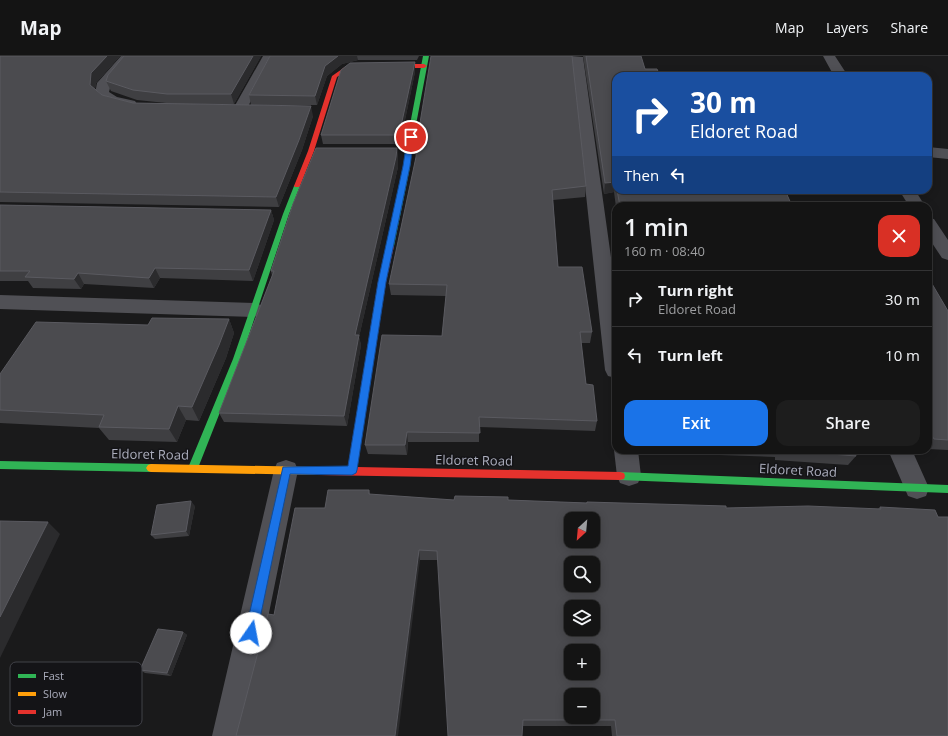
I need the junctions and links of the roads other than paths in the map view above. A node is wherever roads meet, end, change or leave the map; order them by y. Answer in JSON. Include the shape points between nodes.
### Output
{"nodes":[{"id":1,"x":128,"y":56,"type":"edge"},
{"id":2,"x":269,"y":56,"type":"edge"},
{"id":3,"x":426,"y":56,"type":"edge"},
{"id":4,"x":829,"y":56,"type":"edge"},
{"id":5,"x":577,"y":57,"type":"edge"},
{"id":6,"x":424,"y":66,"type":"junction"},
{"id":7,"x":838,"y":72,"type":"edge"},
{"id":8,"x":142,"y":108,"type":"edge"},
{"id":9,"x":225,"y":109,"type":"edge"},
{"id":10,"x":240,"y":109,"type":"junction"},
{"id":11,"x":255,"y":110,"type":"edge"},
{"id":12,"x":308,"y":110,"type":"edge"},
{"id":13,"x":322,"y":111,"type":"junction"},
{"id":14,"x":932,"y":152,"type":"edge"},
{"id":15,"x":948,"y":154,"type":"edge"},
{"id":16,"x":932,"y":229,"type":"edge"},
{"id":17,"x":948,"y":254,"type":"edge"},
{"id":18,"x":0,"y":302,"type":"edge"},
{"id":19,"x":254,"y":310,"type":"junction"},
{"id":20,"x":612,"y":338,"type":"edge"},
{"id":21,"x":626,"y":454,"type":"edge"},
{"id":22,"x":902,"y":454,"type":"edge"},
{"id":23,"x":0,"y":465,"type":"edge"},
{"id":24,"x":193,"y":468,"type":"junction"},
{"id":25,"x":286,"y":470,"type":"junction"},
{"id":26,"x":352,"y":470,"type":"junction"},
{"id":27,"x":629,"y":476,"type":"junction"},
{"id":28,"x":917,"y":488,"type":"junction"},
{"id":29,"x":948,"y":489,"type":"edge"},
{"id":30,"x":228,"y":736,"type":"edge"}],
"edges":[{"from":1,"to":8,"type":"street","via":[[104,83],[102,94],[112,100]]},
{"from":2,"to":10,"type":"street"},
{"from":3,"to":6,"type":"street"},
{"from":4,"to":7,"type":"street"},
{"from":5,"to":20,"type":"street"},
{"from":6,"to":13,"type":"street","via":[[347,68],[335,76]]},
{"from":6,"to":26,"type":"street","via":[[400,151],[407,166],[382,282]]},
{"from":9,"to":10,"type":"street"},
{"from":10,"to":11,"type":"street"},
{"from":12,"to":13,"type":"street"},
{"from":13,"to":19,"type":"street","via":[[318,151],[278,214]]},
{"from":14,"to":15,"type":"street"},
{"from":16,"to":17,"type":"street"},
{"from":18,"to":19,"type":"street"},
{"from":19,"to":24,"type":"street"},
{"from":21,"to":27,"type":"street"},
{"from":22,"to":28,"type":"street"},
{"from":23,"to":24,"type":"street","name":"Eldoret Road"},
{"from":24,"to":25,"type":"street","name":"Eldoret Road"},
{"from":25,"to":26,"type":"street","name":"Eldoret Road"},
{"from":25,"to":30,"type":"street"},
{"from":26,"to":27,"type":"street","name":"Eldoret Road"},
{"from":27,"to":28,"type":"street","name":"Eldoret Road"},
{"from":28,"to":29,"type":"street","name":"Eldoret Road"}]}
